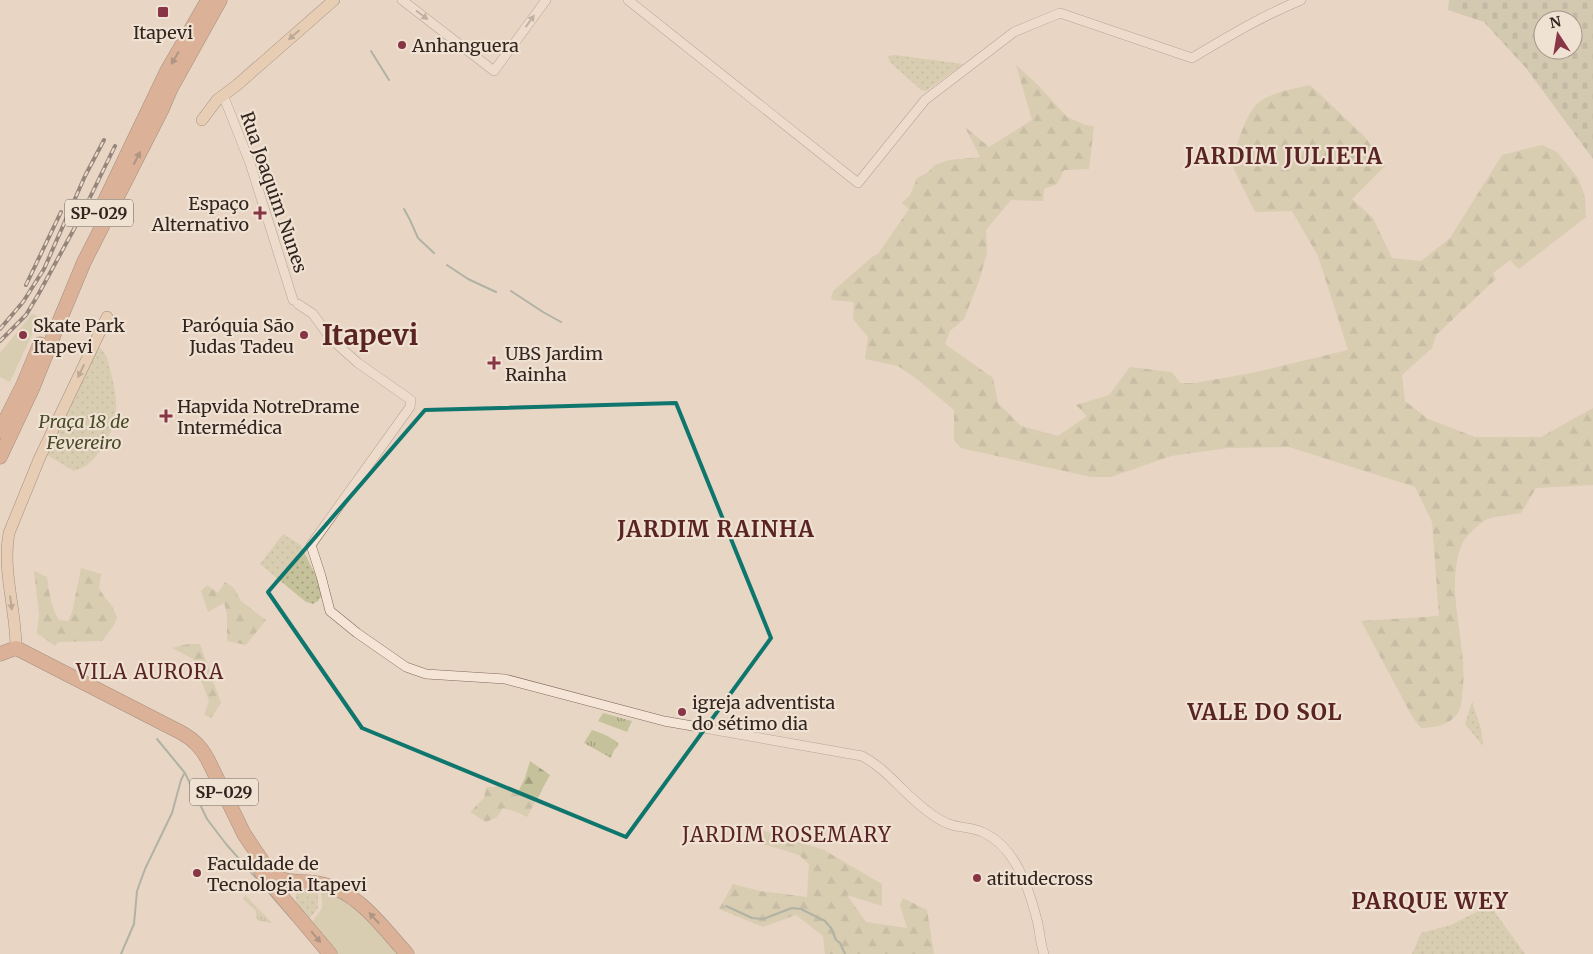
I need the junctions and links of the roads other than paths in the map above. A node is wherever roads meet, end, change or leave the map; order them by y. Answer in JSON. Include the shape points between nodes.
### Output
{"nodes":[{"id":1,"x":208,"y":0,"type":"edge"},
{"id":2,"x":220,"y":0,"type":"edge"},
{"id":3,"x":334,"y":0,"type":"edge"},
{"id":4,"x":402,"y":0,"type":"edge"},
{"id":5,"x":546,"y":0,"type":"edge"},
{"id":6,"x":628,"y":0,"type":"edge"},
{"id":7,"x":1301,"y":0,"type":"edge"},
{"id":8,"x":223,"y":95,"type":"junction"},
{"id":9,"x":202,"y":120,"type":"dead end"},
{"id":10,"x":105,"y":322,"type":"dead end"},
{"id":11,"x":0,"y":431,"type":"edge"},
{"id":12,"x":0,"y":456,"type":"edge"},
{"id":13,"x":16,"y":652,"type":"junction"},
{"id":14,"x":0,"y":654,"type":"edge"},
{"id":15,"x":0,"y":662,"type":"edge"},
{"id":16,"x":317,"y":883,"type":"junction"},
{"id":17,"x":295,"y":913,"type":"junction"},
{"id":18,"x":330,"y":954,"type":"edge"},
{"id":19,"x":407,"y":954,"type":"edge"},
{"id":20,"x":1044,"y":954,"type":"edge"}],
"edges":[{"from":1,"to":11,"type":"highway","number":"SP-029","one_way":true,"via":[[151,103]]},
{"from":12,"to":2,"type":"highway","number":"SP-029","one_way":true,"via":[[30,394],[84,262],[171,88]]},
{"from":3,"to":8,"type":"main road","one_way":true},
{"from":4,"to":5,"type":"street","one_way":true,"via":[[494,71]]},
{"from":6,"to":7,"type":"street","via":[[858,183],[925,100],[1014,32],[1060,13],[1192,58],[1275,10]]},
{"from":8,"to":9,"type":"main road"},
{"from":8,"to":20,"type":"street","name":"Rua Joaquim Nunes","via":[[250,163],[296,302],[313,314],[331,339],[358,363],[411,400],[410,407],[311,545],[330,611],[406,666],[426,674],[505,679],[664,721],[862,756],[881,768],[927,811],[948,824],[982,831],[1005,848],[1031,900]]},
{"from":10,"to":13,"type":"main road","one_way":true,"via":[[40,457],[9,533],[8,574]]},
{"from":13,"to":14,"type":"highway"},
{"from":13,"to":15,"type":"highway"},
{"from":13,"to":16,"type":"highway","number":"SP-029","via":[[194,741],[202,748],[244,834],[271,874],[286,881]]},
{"from":13,"to":17,"type":"highway","number":"SP-029","via":[[179,740],[196,753],[238,838],[262,874]]},
{"from":16,"to":17,"type":"highway","via":[[297,888],[291,894]]},
{"from":19,"to":16,"type":"highway","number":"SP-029","one_way":true,"via":[[353,898]]},
{"from":17,"to":18,"type":"highway","number":"SP-029","one_way":true}]}
